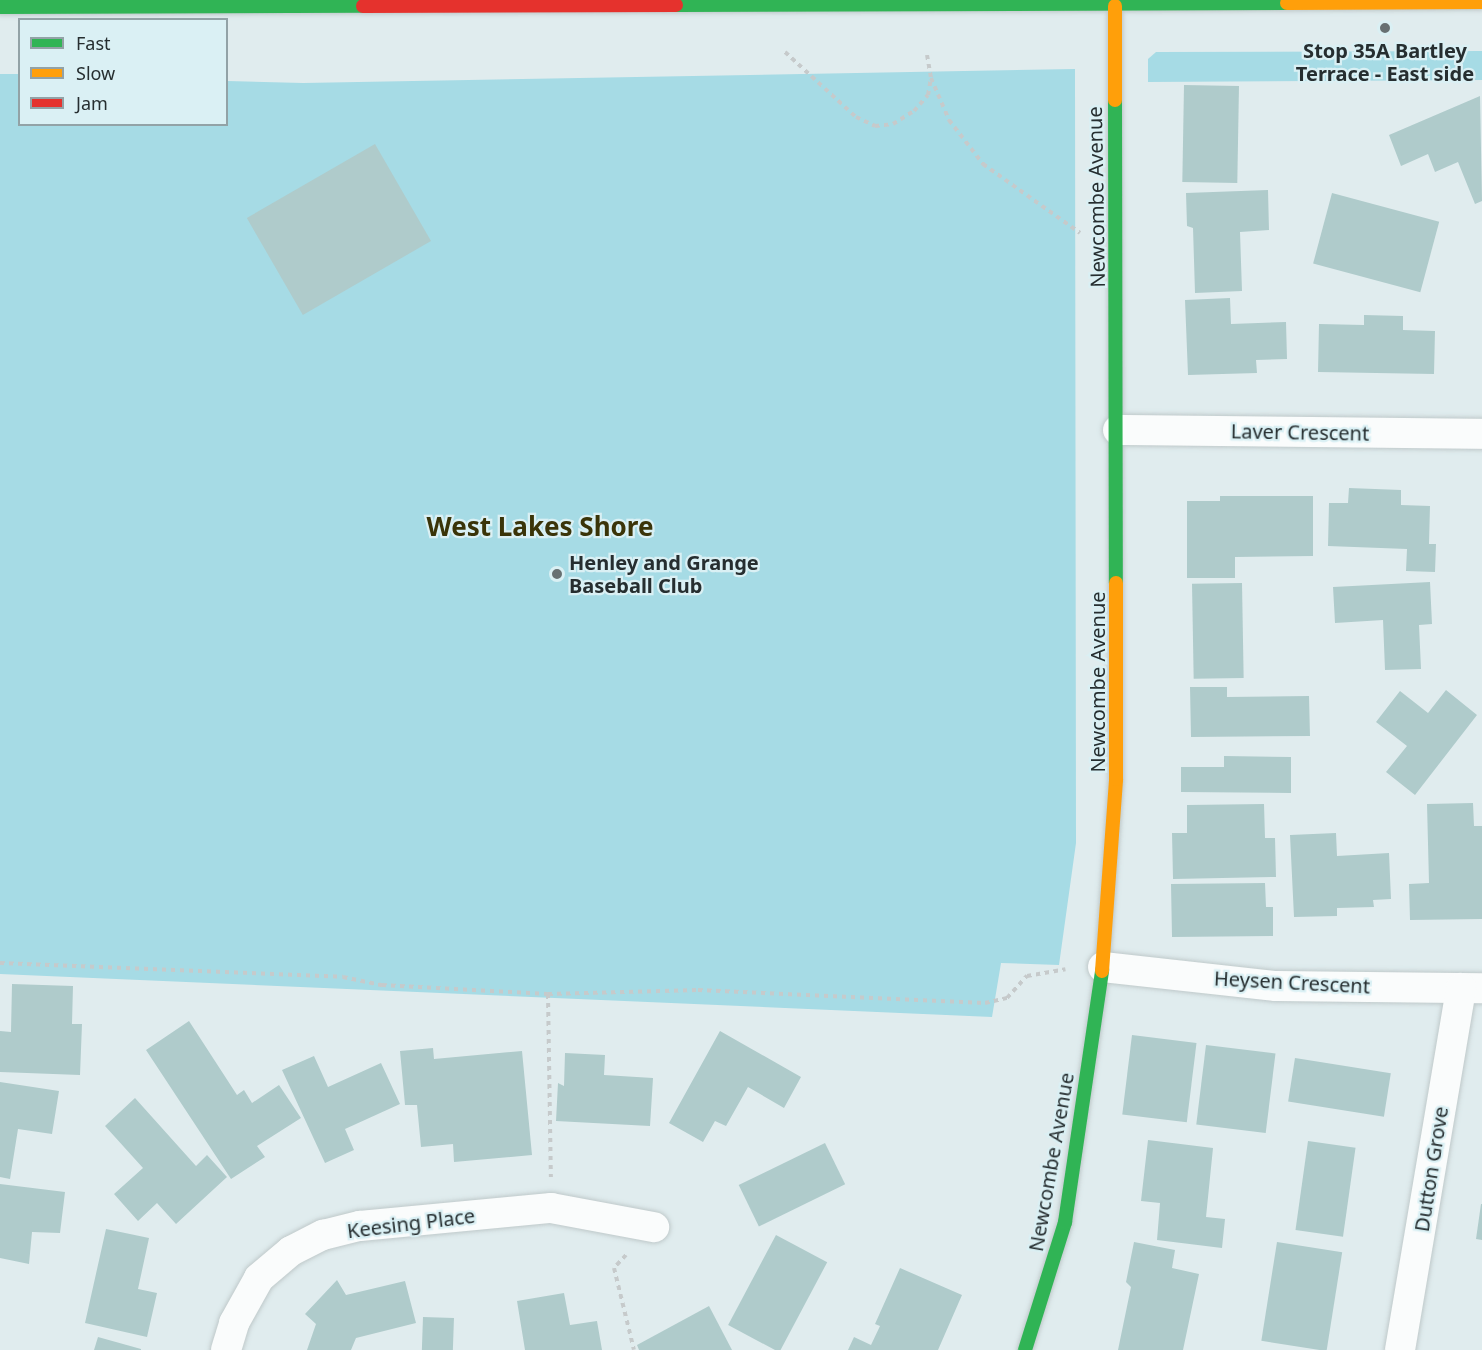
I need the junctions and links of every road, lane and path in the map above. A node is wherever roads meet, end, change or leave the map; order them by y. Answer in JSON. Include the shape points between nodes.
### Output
{"nodes":[{"id":1,"x":1482,"y":2,"type":"edge"},
{"id":2,"x":626,"y":3,"type":"edge"},
{"id":3,"x":0,"y":6,"type":"edge"},
{"id":4,"x":1115,"y":6,"type":"junction"},
{"id":5,"x":784,"y":52,"type":"dead end"},
{"id":6,"x":927,"y":55,"type":"dead end"},
{"id":7,"x":931,"y":78,"type":"junction"},
{"id":8,"x":1080,"y":233,"type":"dead end"},
{"id":9,"x":1118,"y":430,"type":"junction"},
{"id":10,"x":1482,"y":434,"type":"edge"},
{"id":11,"x":0,"y":963,"type":"edge"},
{"id":12,"x":1103,"y":967,"type":"junction"},
{"id":13,"x":1065,"y":969,"type":"dead end"},
{"id":14,"x":1472,"y":988,"type":"edge"},
{"id":15,"x":548,"y":994,"type":"junction"},
{"id":16,"x":551,"y":1208,"type":"junction"},
{"id":17,"x":654,"y":1227,"type":"joint"},
{"id":18,"x":226,"y":1350,"type":"edge"},
{"id":19,"x":634,"y":1350,"type":"edge"},
{"id":20,"x":1025,"y":1350,"type":"edge"},
{"id":21,"x":1400,"y":1350,"type":"edge"}],
"edges":[{"from":1,"to":4,"type":"street"},
{"from":2,"to":3,"type":"street"},
{"from":2,"to":4,"type":"street"},
{"from":4,"to":9,"type":"street","name":"Newcombe Avenue"},
{"from":5,"to":7,"type":"path","via":[[856,117],[875,126],[893,124],[914,111],[928,95]]},
{"from":6,"to":7,"type":"path"},
{"from":7,"to":8,"type":"path","via":[[949,120],[983,164]]},
{"from":9,"to":10,"type":"street","name":"Laver Crescent"},
{"from":9,"to":12,"type":"street","name":"Newcombe Avenue","via":[[1116,779]]},
{"from":11,"to":15,"type":"path","via":[[343,977],[382,985]]},
{"from":12,"to":14,"type":"street","name":"Heysen Crescent","via":[[1276,986]]},
{"from":12,"to":20,"type":"street","name":"Newcombe Avenue","via":[[1065,1222]]},
{"from":13,"to":15,"type":"path","via":[[1027,976],[1007,998],[985,1003],[698,990]]},
{"from":14,"to":21,"type":"street","name":"Dutton Grove"},
{"from":15,"to":16,"type":"path"},
{"from":16,"to":17,"type":"street","name":"Keesing Place"},
{"from":16,"to":18,"type":"street","name":"Keesing Place","via":[[360,1226],[323,1235],[291,1251],[258,1278],[234,1323]]},
{"from":17,"to":19,"type":"path","via":[[614,1268]]}]}
